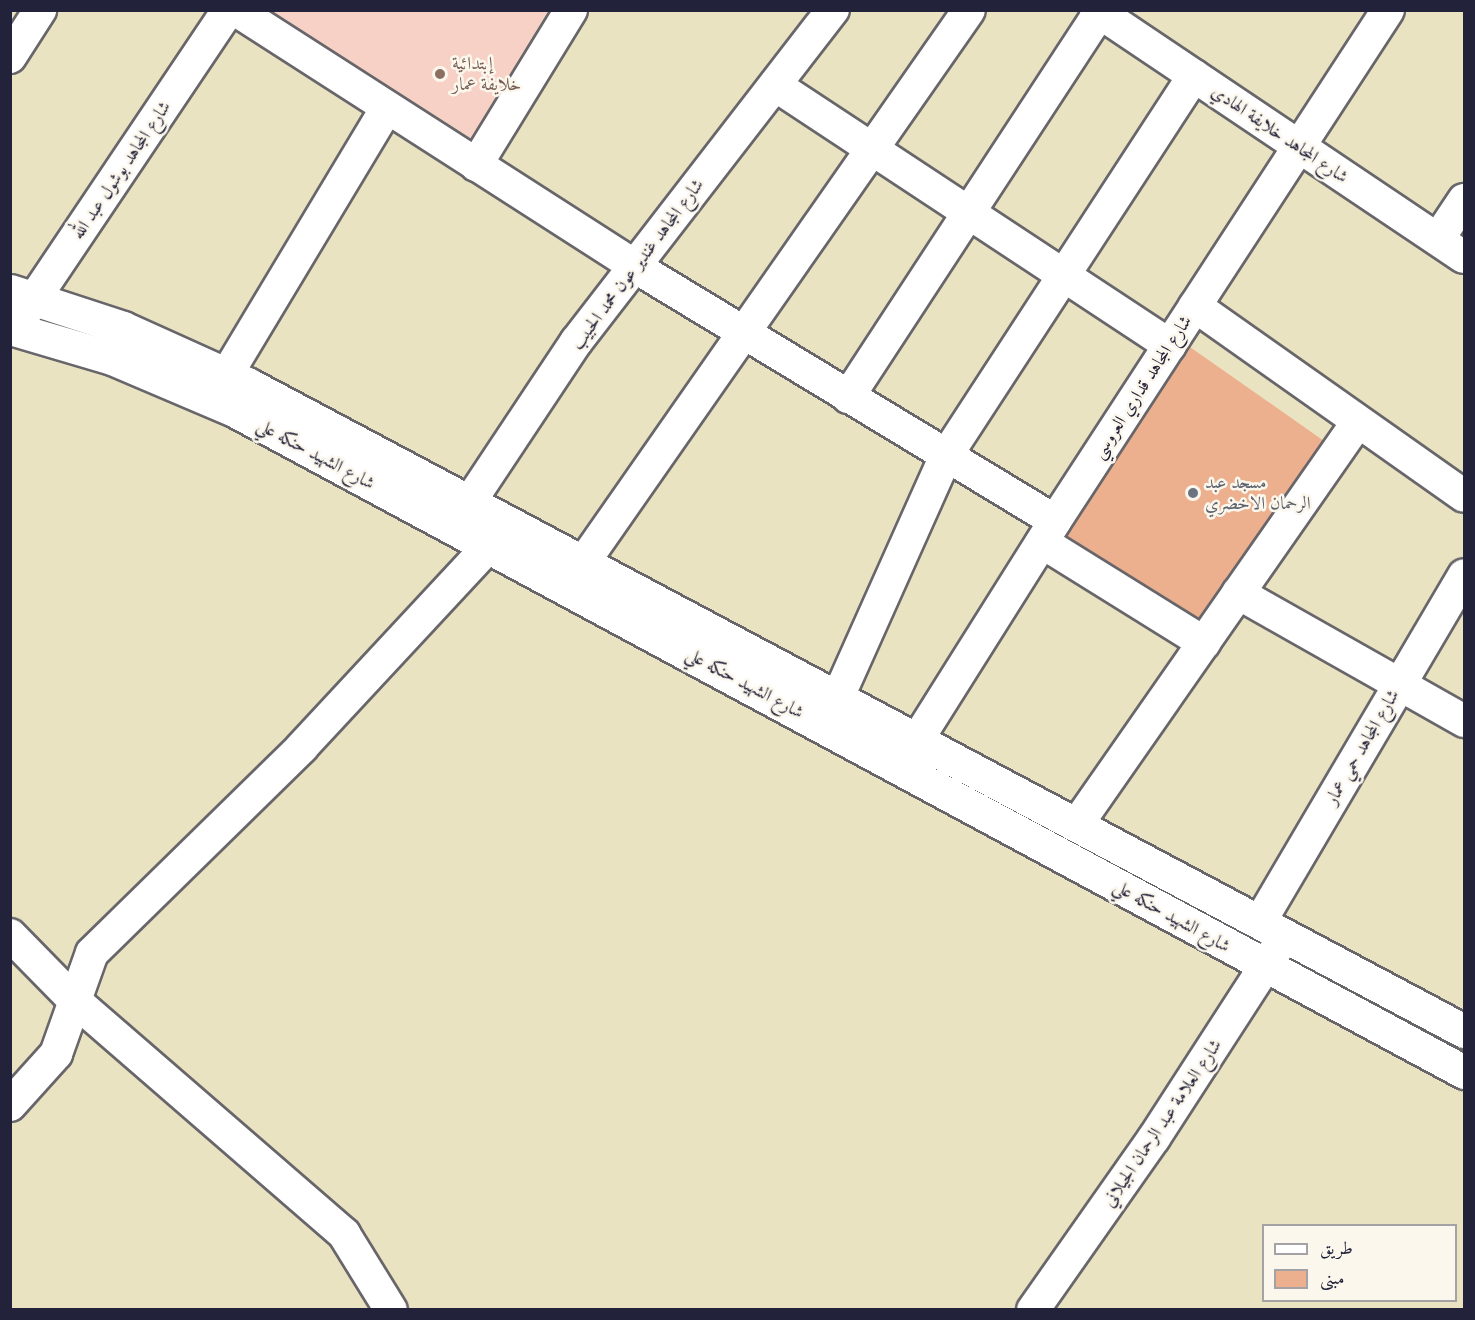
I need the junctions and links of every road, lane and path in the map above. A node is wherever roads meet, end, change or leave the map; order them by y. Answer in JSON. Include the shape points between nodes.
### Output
{"nodes":[{"id":1,"x":40,"y":10,"type":"edge"},
{"id":2,"x":228,"y":10,"type":"edge"},
{"id":3,"x":236,"y":10,"type":"edge"},
{"id":4,"x":571,"y":10,"type":"edge"},
{"id":5,"x":833,"y":10,"type":"edge"},
{"id":6,"x":969,"y":10,"type":"edge"},
{"id":7,"x":1388,"y":10,"type":"edge"},
{"id":8,"x":1107,"y":14,"type":"edge"},
{"id":9,"x":10,"y":57,"type":"edge"},
{"id":10,"x":1194,"y":76,"type":"junction"},
{"id":11,"x":775,"y":85,"type":"junction"},
{"id":12,"x":387,"y":108,"type":"junction"},
{"id":13,"x":1299,"y":146,"type":"junction"},
{"id":14,"x":872,"y":148,"type":"junction"},
{"id":15,"x":476,"y":165,"type":"junction"},
{"id":16,"x":1464,"y":200,"type":"edge"},
{"id":17,"x":969,"y":210,"type":"junction"},
{"id":18,"x":1438,"y":239,"type":"junction"},
{"id":19,"x":1464,"y":257,"type":"edge"},
{"id":20,"x":634,"y":266,"type":"junction"},
{"id":21,"x":1063,"y":273,"type":"junction"},
{"id":22,"x":23,"y":295,"type":"edge"},
{"id":23,"x":1195,"y":306,"type":"junction"},
{"id":24,"x":12,"y":329,"type":"edge"},
{"id":25,"x":743,"y":333,"type":"junction"},
{"id":26,"x":1170,"y":345,"type":"junction"},
{"id":27,"x":227,"y":374,"type":"junction"},
{"id":28,"x":848,"y":397,"type":"junction"},
{"id":29,"x":1358,"y":422,"type":"junction"},
{"id":30,"x":946,"y":456,"type":"junction"},
{"id":31,"x":1464,"y":496,"type":"edge"},
{"id":32,"x":461,"y":514,"type":"junction"},
{"id":33,"x":1049,"y":531,"type":"junction"},
{"id":34,"x":489,"y":546,"type":"junction"},
{"id":35,"x":583,"y":563,"type":"junction"},
{"id":36,"x":1464,"y":575,"type":"edge"},
{"id":37,"x":1238,"y":593,"type":"junction"},
{"id":38,"x":1204,"y":643,"type":"junction"},
{"id":39,"x":1399,"y":683,"type":"junction"},
{"id":40,"x":838,"y":697,"type":"junction"},
{"id":41,"x":1464,"y":721,"type":"edge"},
{"id":42,"x":917,"y":740,"type":"junction"},
{"id":43,"x":900,"y":767,"type":"junction"},
{"id":44,"x":1078,"y":824,"type":"junction"},
{"id":45,"x":1273,"y":927,"type":"junction"},
{"id":46,"x":10,"y":935,"type":"edge"},
{"id":47,"x":1267,"y":968,"type":"junction"},
{"id":48,"x":73,"y":999,"type":"junction"},
{"id":49,"x":1464,"y":1031,"type":"edge"},
{"id":50,"x":1464,"y":1072,"type":"edge"},
{"id":51,"x":10,"y":1105,"type":"edge"},
{"id":52,"x":391,"y":1310,"type":"edge"},
{"id":53,"x":1033,"y":1310,"type":"edge"}],
"edges":[{"from":1,"to":9,"type":"street"},
{"from":2,"to":22,"type":"street","name":"شارع المجاهد بوشول عبد الله"},
{"from":3,"to":12,"type":"street"},
{"from":4,"to":15,"type":"street"},
{"from":5,"to":11,"type":"street","name":"شارع المجاهد غندير عون محمد الحبيب"},
{"from":6,"to":14,"type":"street"},
{"from":7,"to":13,"type":"street","name":"شارع المجاهد قداري العروسي"},
{"from":8,"to":10,"type":"street","name":"شارع المجاهد خلايفة الهادي"},
{"from":8,"to":17,"type":"street"},
{"from":10,"to":13,"type":"street","name":"شارع المجاهد خلايفة الهادي"},
{"from":10,"to":21,"type":"street"},
{"from":11,"to":14,"type":"street"},
{"from":11,"to":20,"type":"street","name":"شارع المجاهد غندير عون محمد الحبيب"},
{"from":12,"to":15,"type":"street"},
{"from":12,"to":27,"type":"street"},
{"from":13,"to":18,"type":"street","name":"شارع المجاهد خلايفة الهادي"},
{"from":13,"to":23,"type":"street","name":"شارع المجاهد قداري العروسي"},
{"from":14,"to":17,"type":"street"},
{"from":14,"to":25,"type":"street"},
{"from":15,"to":20,"type":"street"},
{"from":16,"to":18,"type":"street"},
{"from":17,"to":21,"type":"street"},
{"from":17,"to":28,"type":"street"},
{"from":18,"to":19,"type":"street","name":"شارع المجاهد خلايفة الهادي"},
{"from":20,"to":25,"type":"street"},
{"from":20,"to":32,"type":"street","name":"شارع المجاهد غندير عون محمد الحبيب","via":[[521,421]]},
{"from":21,"to":26,"type":"street"},
{"from":21,"to":30,"type":"street"},
{"from":22,"to":24,"type":"street","name":"شارع المجاهد بوشول عبد الله"},
{"from":22,"to":27,"type":"main road","name":"شارع الشهيد حنكه علي","via":[[123,328]]},
{"from":23,"to":26,"type":"street","name":"شارع المجاهد قداري العروسي"},
{"from":23,"to":29,"type":"street"},
{"from":24,"to":32,"type":"main road","name":"شارع الشهيد حنكه علي","via":[[112,358],[196,391]]},
{"from":25,"to":28,"type":"street"},
{"from":25,"to":35,"type":"street"},
{"from":26,"to":33,"type":"street","name":"شارع المجاهد قداري العروسي"},
{"from":27,"to":32,"type":"main road","name":"شارع الشهيد حنكه علي"},
{"from":28,"to":30,"type":"street"},
{"from":29,"to":31,"type":"street"},
{"from":29,"to":37,"type":"street"},
{"from":30,"to":33,"type":"street"},
{"from":30,"to":40,"type":"street"},
{"from":32,"to":34,"type":"main road","name":"شارع الشهيد حنكه علي"},
{"from":32,"to":35,"type":"main road","name":"شارع الشهيد حنكه علي"},
{"from":33,"to":38,"type":"street"},
{"from":33,"to":42,"type":"street","name":"شارع المجاهد قداري العروسي"},
{"from":34,"to":43,"type":"main road","name":"شارع الشهيد حنكه علي"},
{"from":34,"to":48,"type":"street","via":[[302,747],[92,953]]},
{"from":35,"to":40,"type":"main road","name":"شارع الشهيد حنكه علي"},
{"from":36,"to":39,"type":"street","name":"شارع المجاهد حمي عمار"},
{"from":37,"to":38,"type":"street"},
{"from":37,"to":39,"type":"street"},
{"from":38,"to":44,"type":"street"},
{"from":39,"to":41,"type":"street"},
{"from":39,"to":45,"type":"street","name":"شارع المجاهد حمي عمار"},
{"from":40,"to":42,"type":"main road","name":"شارع الشهيد حنكه علي"},
{"from":42,"to":43,"type":"street","name":"شارع المجاهد قداري العروسي"},
{"from":42,"to":44,"type":"main road","name":"شارع الشهيد حنكه علي"},
{"from":43,"to":47,"type":"main road","name":"شارع الشهيد حنكه علي"},
{"from":44,"to":45,"type":"main road","name":"شارع الشهيد حنكه علي"},
{"from":45,"to":47,"type":"street","name":"شارع العلامة عبد الرحمان الجيلاني"},
{"from":45,"to":49,"type":"main road","name":"شارع الشهيد حنكه علي"},
{"from":46,"to":48,"type":"street"},
{"from":47,"to":50,"type":"main road","name":"شارع الشهيد حنكه علي"},
{"from":47,"to":53,"type":"street","name":"شارع العلامة عبد الرحمان الجيلاني"},
{"from":48,"to":51,"type":"street","via":[[68,1028],[56,1054]]},
{"from":48,"to":52,"type":"street","via":[[344,1234]]}]}
